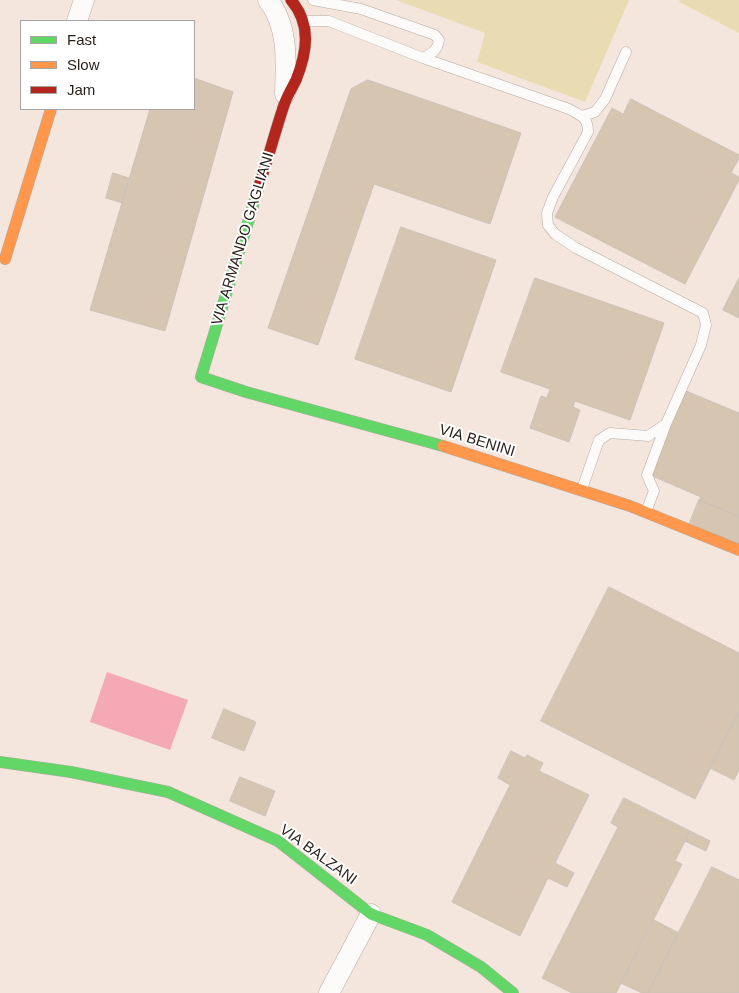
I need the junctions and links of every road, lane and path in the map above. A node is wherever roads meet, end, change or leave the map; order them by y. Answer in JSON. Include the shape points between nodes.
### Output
{"nodes":[{"id":1,"x":84,"y":0,"type":"edge"},
{"id":2,"x":268,"y":0,"type":"edge"},
{"id":3,"x":291,"y":0,"type":"edge"},
{"id":4,"x":313,"y":0,"type":"edge"},
{"id":5,"x":280,"y":18,"type":"junction"},
{"id":6,"x":78,"y":20,"type":"edge"},
{"id":7,"x":304,"y":21,"type":"junction"},
{"id":8,"x":626,"y":52,"type":"dead end"},
{"id":9,"x":423,"y":58,"type":"junction"},
{"id":10,"x":285,"y":102,"type":"junction"},
{"id":11,"x":51,"y":110,"type":"edge"},
{"id":12,"x":582,"y":116,"type":"junction"},
{"id":13,"x":5,"y":259,"type":"dead end"},
{"id":14,"x":201,"y":377,"type":"joint"},
{"id":15,"x":666,"y":424,"type":"junction"},
{"id":16,"x":582,"y":490,"type":"junction"},
{"id":17,"x":646,"y":512,"type":"junction"},
{"id":18,"x":739,"y":550,"type":"edge"},
{"id":19,"x":0,"y":762,"type":"edge"},
{"id":20,"x":371,"y":914,"type":"junction"},
{"id":21,"x":329,"y":993,"type":"edge"},
{"id":22,"x":513,"y":993,"type":"edge"}],
"edges":[{"from":1,"to":6,"type":"street"},
{"from":2,"to":5,"type":"street","name":"VIA ARMANDO GAGLIANI"},
{"from":3,"to":7,"type":"street","name":"VIA ARMANDO GAGLIANI"},
{"from":4,"to":9,"type":"lane","via":[[361,8],[435,35],[439,40],[438,47]]},
{"from":5,"to":7,"type":"lane"},
{"from":5,"to":10,"type":"street","name":"VIA ARMANDO GAGLIANI","via":[[286,54]]},
{"from":7,"to":9,"type":"lane","via":[[339,24]]},
{"from":7,"to":10,"type":"street","name":"VIA ARMANDO GAGLIANI","via":[[303,61]]},
{"from":8,"to":12,"type":"lane","via":[[605,98],[595,112]]},
{"from":9,"to":12,"type":"lane"},
{"from":10,"to":14,"type":"street","name":"VIA ARMANDO GAGLIANI"},
{"from":11,"to":13,"type":"street"},
{"from":12,"to":15,"type":"lane","via":[[588,123],[588,132],[553,197],[547,214],[548,226],[576,248],[703,313],[705,318],[706,331],[701,345]]},
{"from":14,"to":16,"type":"street","name":"VIA BENINI","via":[[469,453]]},
{"from":15,"to":16,"type":"lane","via":[[648,436],[610,433],[599,440]]},
{"from":15,"to":17,"type":"lane","via":[[647,475],[654,491]]},
{"from":16,"to":17,"type":"street","name":"VIA BENINI"},
{"from":17,"to":18,"type":"street","name":"VIA BENINI"},
{"from":19,"to":20,"type":"street","name":"VIA BALZANI","via":[[71,772],[168,792],[278,841]]},
{"from":20,"to":21,"type":"street"},
{"from":20,"to":22,"type":"street","name":"VIA BALZANI","via":[[426,935],[481,967]]}]}
